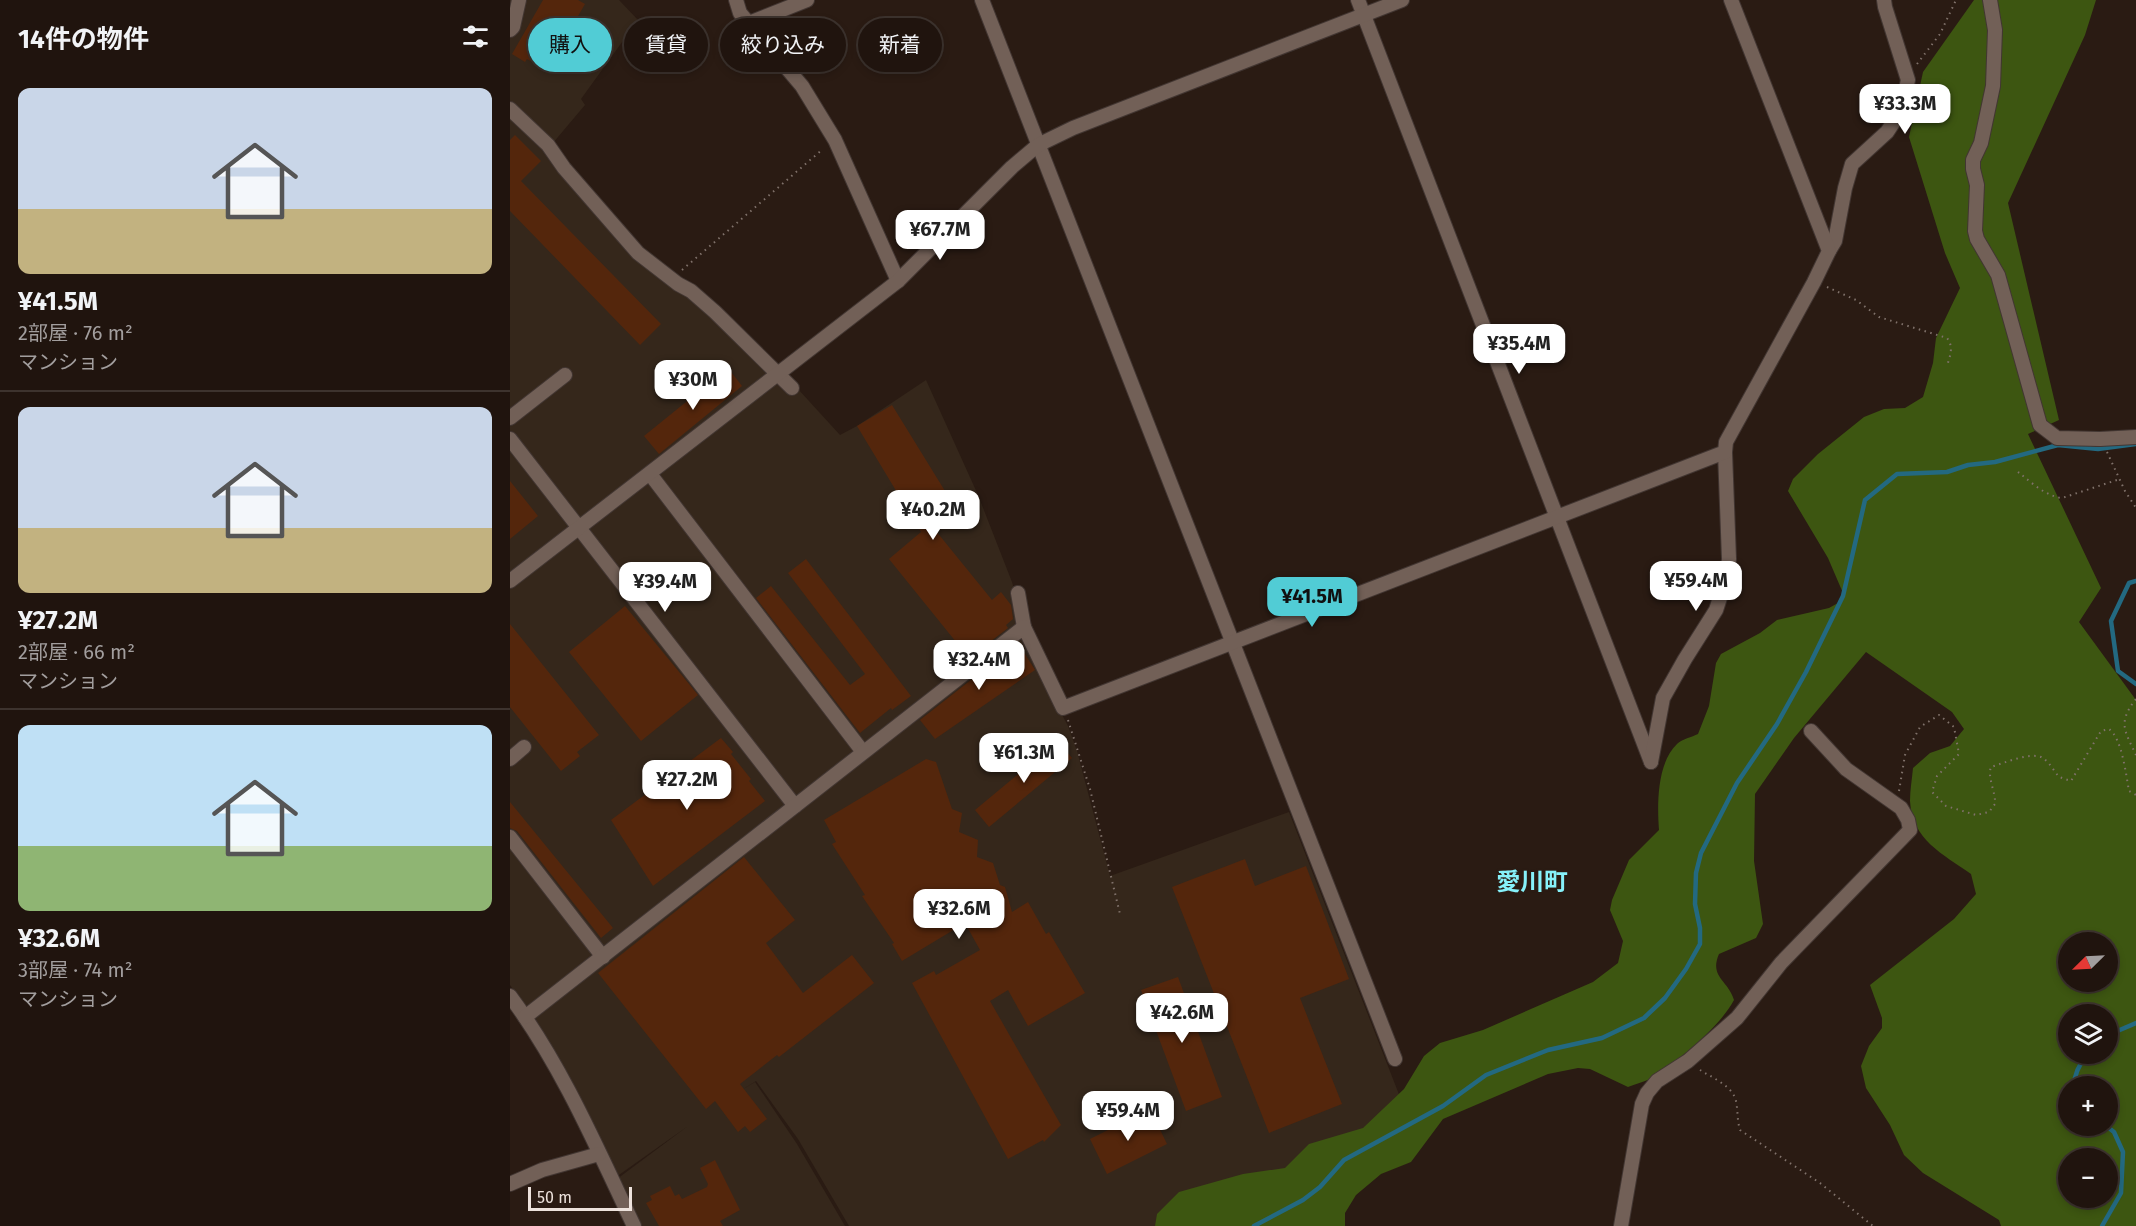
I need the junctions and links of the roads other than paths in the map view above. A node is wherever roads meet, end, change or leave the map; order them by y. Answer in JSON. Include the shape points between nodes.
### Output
{"nodes":[{"id":1,"x":519,"y":0,"type":"edge"},
{"id":2,"x":736,"y":0,"type":"edge"},
{"id":3,"x":807,"y":0,"type":"edge"},
{"id":4,"x":982,"y":0,"type":"edge"},
{"id":5,"x":1358,"y":0,"type":"edge"},
{"id":6,"x":1402,"y":0,"type":"edge"},
{"id":7,"x":1731,"y":0,"type":"edge"},
{"id":8,"x":1884,"y":0,"type":"edge"},
{"id":9,"x":1990,"y":0,"type":"edge"},
{"id":10,"x":1364,"y":15,"type":"junction"},
{"id":11,"x":744,"y":18,"type":"edge"},
{"id":12,"x":762,"y":18,"type":"edge"},
{"id":13,"x":510,"y":30,"type":"edge"},
{"id":14,"x":790,"y":72,"type":"edge"},
{"id":15,"x":510,"y":110,"type":"edge"},
{"id":16,"x":1038,"y":145,"type":"junction"},
{"id":17,"x":1829,"y":251,"type":"junction"},
{"id":18,"x":898,"y":281,"type":"junction"},
{"id":19,"x":565,"y":375,"type":"dead end"},
{"id":20,"x":778,"y":375,"type":"junction"},
{"id":21,"x":792,"y":388,"type":"dead end"},
{"id":22,"x":510,"y":418,"type":"edge"},
{"id":23,"x":2136,"y":437,"type":"edge"},
{"id":24,"x":510,"y":439,"type":"edge"},
{"id":25,"x":1725,"y":452,"type":"junction"},
{"id":26,"x":650,"y":474,"type":"junction"},
{"id":27,"x":1556,"y":516,"type":"junction"},
{"id":28,"x":580,"y":529,"type":"junction"},
{"id":29,"x":510,"y":581,"type":"edge"},
{"id":30,"x":1018,"y":593,"type":"dead end"},
{"id":31,"x":1024,"y":627,"type":"junction"},
{"id":32,"x":1232,"y":643,"type":"junction"},
{"id":33,"x":1810,"y":730,"type":"dead end"},
{"id":34,"x":524,"y":747,"type":"dead end"},
{"id":35,"x":863,"y":752,"type":"junction"},
{"id":36,"x":510,"y":759,"type":"edge"},
{"id":37,"x":795,"y":806,"type":"junction"},
{"id":38,"x":510,"y":837,"type":"edge"},
{"id":39,"x":603,"y":957,"type":"junction"},
{"id":40,"x":510,"y":996,"type":"edge"},
{"id":41,"x":525,"y":1017,"type":"junction"},
{"id":42,"x":1395,"y":1059,"type":"dead end"},
{"id":43,"x":599,"y":1154,"type":"junction"},
{"id":44,"x":510,"y":1184,"type":"edge"},
{"id":45,"x":634,"y":1226,"type":"edge"},
{"id":46,"x":1621,"y":1226,"type":"edge"}],
"edges":[{"from":1,"to":13,"type":"street"},
{"from":2,"to":11,"type":"street"},
{"from":3,"to":12,"type":"street"},
{"from":4,"to":16,"type":"street"},
{"from":5,"to":10,"type":"street"},
{"from":6,"to":10,"type":"street"},
{"from":7,"to":17,"type":"street"},
{"from":8,"to":17,"type":"street","via":[[1908,80],[1901,111],[1893,124],[1852,164],[1835,241]]},
{"from":9,"to":23,"type":"street","via":[[1995,30],[1993,86],[1981,143],[1973,160],[1977,239],[1998,275],[2040,425],[2057,438]]},
{"from":10,"to":16,"type":"street"},
{"from":10,"to":27,"type":"street"},
{"from":14,"to":18,"type":"street","via":[[835,140]]},
{"from":15,"to":20,"type":"street","via":[[548,145],[638,253],[716,312]]},
{"from":16,"to":18,"type":"street","via":[[1012,166]]},
{"from":16,"to":32,"type":"street"},
{"from":17,"to":25,"type":"street","via":[[1726,442]]},
{"from":18,"to":20,"type":"street"},
{"from":19,"to":22,"type":"street"},
{"from":20,"to":21,"type":"street"},
{"from":20,"to":26,"type":"street"},
{"from":24,"to":28,"type":"street"},
{"from":25,"to":27,"type":"street"},
{"from":25,"to":27,"type":"street","via":[[1727,576],[1716,610],[1664,698],[1651,762]]},
{"from":26,"to":28,"type":"street"},
{"from":26,"to":35,"type":"street"},
{"from":27,"to":32,"type":"street"},
{"from":28,"to":29,"type":"street"},
{"from":28,"to":37,"type":"street"},
{"from":30,"to":31,"type":"street"},
{"from":31,"to":32,"type":"street","via":[[1063,708]]},
{"from":31,"to":35,"type":"street"},
{"from":32,"to":42,"type":"street"},
{"from":33,"to":46,"type":"street","via":[[1846,769],[1901,808],[1910,830],[1781,963],[1737,1018],[1688,1061],[1657,1080],[1647,1093]]},
{"from":34,"to":36,"type":"street"},
{"from":35,"to":37,"type":"street"},
{"from":37,"to":39,"type":"street"},
{"from":38,"to":39,"type":"street"},
{"from":39,"to":41,"type":"street"},
{"from":40,"to":41,"type":"street"},
{"from":41,"to":43,"type":"street","via":[[555,1066]]},
{"from":43,"to":44,"type":"street","via":[[542,1170]]},
{"from":43,"to":45,"type":"street"}]}
